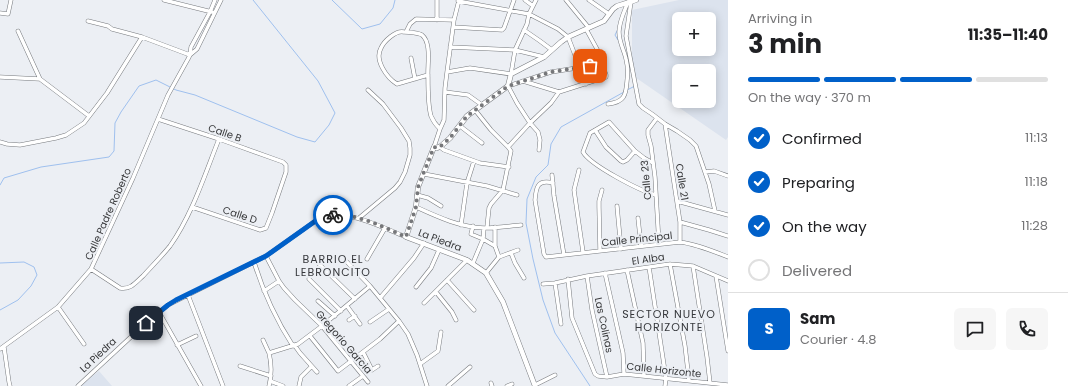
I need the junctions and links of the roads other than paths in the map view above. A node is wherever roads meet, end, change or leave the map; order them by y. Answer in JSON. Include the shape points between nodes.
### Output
{"nodes":[{"id":1,"x":11,"y":0,"type":"edge"},
{"id":2,"x":164,"y":0,"type":"edge"},
{"id":3,"x":183,"y":0,"type":"edge"},
{"id":4,"x":215,"y":0,"type":"edge"},
{"id":5,"x":221,"y":0,"type":"edge"},
{"id":6,"x":437,"y":0,"type":"edge"},
{"id":7,"x":508,"y":0,"type":"edge"},
{"id":8,"x":525,"y":0,"type":"edge"},
{"id":9,"x":536,"y":0,"type":"edge"},
{"id":10,"x":566,"y":0,"type":"edge"},
{"id":11,"x":589,"y":0,"type":"edge"},
{"id":12,"x":636,"y":0,"type":"edge"},
{"id":13,"x":458,"y":1,"type":"edge"},
{"id":14,"x":514,"y":1,"type":"edge"},
{"id":15,"x":629,"y":2,"type":"junction"},
{"id":16,"x":184,"y":5,"type":"junction"},
{"id":17,"x":533,"y":6,"type":"junction"},
{"id":18,"x":511,"y":10,"type":"junction"},
{"id":19,"x":210,"y":12,"type":"junction"},
{"id":20,"x":0,"y":13,"type":"edge"},
{"id":21,"x":215,"y":13,"type":"junction"},
{"id":22,"x":529,"y":14,"type":"junction"},
{"id":23,"x":609,"y":14,"type":"junction"},
{"id":24,"x":88,"y":20,"type":"dead end"},
{"id":25,"x":437,"y":20,"type":"junction"},
{"id":26,"x":454,"y":20,"type":"junction"},
{"id":27,"x":453,"y":27,"type":"junction"},
{"id":28,"x":588,"y":29,"type":"junction"},
{"id":29,"x":524,"y":30,"type":"junction"},
{"id":30,"x":18,"y":31,"type":"dead end"},
{"id":31,"x":406,"y":32,"type":"junction"},
{"id":32,"x":142,"y":37,"type":"junction"},
{"id":33,"x":568,"y":37,"type":"junction"},
{"id":34,"x":450,"y":47,"type":"junction"},
{"id":35,"x":515,"y":50,"type":"junction"},
{"id":36,"x":552,"y":50,"type":"junction"},
{"id":37,"x":190,"y":55,"type":"junction"},
{"id":38,"x":544,"y":57,"type":"junction"},
{"id":39,"x":411,"y":58,"type":"dead end"},
{"id":40,"x":603,"y":64,"type":"junction"},
{"id":41,"x":577,"y":68,"type":"junction"},
{"id":42,"x":447,"y":72,"type":"junction"},
{"id":43,"x":511,"y":74,"type":"junction"},
{"id":44,"x":428,"y":76,"type":"junction"},
{"id":45,"x":0,"y":77,"type":"edge"},
{"id":46,"x":40,"y":79,"type":"junction"},
{"id":47,"x":415,"y":79,"type":"junction"},
{"id":48,"x":522,"y":81,"type":"junction"},
{"id":49,"x":586,"y":84,"type":"junction"},
{"id":50,"x":508,"y":86,"type":"junction"},
{"id":51,"x":368,"y":90,"type":"dead end"},
{"id":52,"x":445,"y":92,"type":"junction"},
{"id":53,"x":559,"y":92,"type":"junction"},
{"id":54,"x":608,"y":104,"type":"dead end"},
{"id":55,"x":482,"y":105,"type":"junction"},
{"id":56,"x":475,"y":110,"type":"junction"},
{"id":57,"x":89,"y":116,"type":"junction"},
{"id":58,"x":657,"y":118,"type":"junction"},
{"id":59,"x":158,"y":119,"type":"junction"},
{"id":60,"x":530,"y":123,"type":"junction"},
{"id":61,"x":665,"y":124,"type":"junction"},
{"id":62,"x":460,"y":126,"type":"junction"},
{"id":63,"x":440,"y":129,"type":"junction"},
{"id":64,"x":595,"y":130,"type":"junction"},
{"id":65,"x":219,"y":139,"type":"junction"},
{"id":66,"x":0,"y":142,"type":"edge"},
{"id":67,"x":482,"y":143,"type":"dead end"},
{"id":68,"x":434,"y":147,"type":"junction"},
{"id":69,"x":440,"y":147,"type":"junction"},
{"id":70,"x":508,"y":147,"type":"junction"},
{"id":71,"x":539,"y":150,"type":"dead end"},
{"id":72,"x":635,"y":151,"type":"junction"},
{"id":73,"x":474,"y":161,"type":"junction"},
{"id":74,"x":653,"y":163,"type":"junction"},
{"id":75,"x":286,"y":165,"type":"joint"},
{"id":76,"x":509,"y":167,"type":"junction"},
{"id":77,"x":579,"y":170,"type":"dead end"},
{"id":78,"x":706,"y":172,"type":"junction"},
{"id":79,"x":424,"y":174,"type":"junction"},
{"id":80,"x":552,"y":175,"type":"dead end"},
{"id":81,"x":728,"y":176,"type":"edge"},
{"id":82,"x":467,"y":182,"type":"junction"},
{"id":83,"x":552,"y":183,"type":"junction"},
{"id":84,"x":503,"y":190,"type":"junction"},
{"id":85,"x":602,"y":190,"type":"dead end"},
{"id":86,"x":417,"y":195,"type":"junction"},
{"id":87,"x":517,"y":195,"type":"dead end"},
{"id":88,"x":656,"y":196,"type":"junction"},
{"id":89,"x":677,"y":201,"type":"junction"},
{"id":90,"x":441,"y":206,"type":"dead end"},
{"id":91,"x":617,"y":206,"type":"dead end"},
{"id":92,"x":192,"y":207,"type":"junction"},
{"id":93,"x":416,"y":207,"type":"junction"},
{"id":94,"x":715,"y":212,"type":"junction"},
{"id":95,"x":728,"y":215,"type":"edge"},
{"id":96,"x":359,"y":218,"type":"junction"},
{"id":97,"x":638,"y":218,"type":"dead end"},
{"id":98,"x":680,"y":222,"type":"junction"},
{"id":99,"x":461,"y":225,"type":"junction"},
{"id":100,"x":521,"y":225,"type":"dead end"},
{"id":101,"x":472,"y":226,"type":"junction"},
{"id":102,"x":495,"y":227,"type":"junction"},
{"id":103,"x":385,"y":228,"type":"junction"},
{"id":104,"x":486,"y":228,"type":"junction"},
{"id":105,"x":728,"y":236,"type":"edge"},
{"id":106,"x":406,"y":237,"type":"junction"},
{"id":107,"x":483,"y":239,"type":"junction"},
{"id":108,"x":680,"y":242,"type":"junction"},
{"id":109,"x":424,"y":244,"type":"junction"},
{"id":110,"x":659,"y":244,"type":"junction"},
{"id":111,"x":495,"y":246,"type":"junction"},
{"id":112,"x":641,"y":246,"type":"junction"},
{"id":113,"x":621,"y":249,"type":"junction"},
{"id":114,"x":440,"y":250,"type":"junction"},
{"id":115,"x":518,"y":250,"type":"dead end"},
{"id":116,"x":600,"y":251,"type":"junction"},
{"id":117,"x":583,"y":252,"type":"junction"},
{"id":118,"x":511,"y":253,"type":"junction"},
{"id":119,"x":564,"y":255,"type":"junction"},
{"id":120,"x":266,"y":256,"type":"junction"},
{"id":121,"x":499,"y":257,"type":"junction"},
{"id":122,"x":728,"y":257,"type":"edge"},
{"id":123,"x":367,"y":259,"type":"dead end"},
{"id":124,"x":467,"y":260,"type":"junction"},
{"id":125,"x":346,"y":261,"type":"dead end"},
{"id":126,"x":254,"y":262,"type":"junction"},
{"id":127,"x":318,"y":263,"type":"dead end"},
{"id":128,"x":473,"y":263,"type":"junction"},
{"id":129,"x":670,"y":264,"type":"junction"},
{"id":130,"x":693,"y":266,"type":"junction"},
{"id":131,"x":649,"y":267,"type":"junction"},
{"id":132,"x":92,"y":269,"type":"junction"},
{"id":133,"x":627,"y":270,"type":"junction"},
{"id":134,"x":486,"y":273,"type":"junction"},
{"id":135,"x":605,"y":273,"type":"junction"},
{"id":136,"x":587,"y":276,"type":"junction"},
{"id":137,"x":716,"y":276,"type":"junction"},
{"id":138,"x":524,"y":278,"type":"dead end"},
{"id":139,"x":309,"y":279,"type":"dead end"},
{"id":140,"x":568,"y":279,"type":"junction"},
{"id":141,"x":447,"y":280,"type":"junction"},
{"id":142,"x":728,"y":281,"type":"edge"},
{"id":143,"x":279,"y":282,"type":"junction"},
{"id":144,"x":555,"y":283,"type":"junction"},
{"id":145,"x":543,"y":284,"type":"dead end"},
{"id":146,"x":370,"y":286,"type":"junction"},
{"id":147,"x":416,"y":286,"type":"dead end"},
{"id":148,"x":264,"y":291,"type":"junction"},
{"id":149,"x":436,"y":292,"type":"junction"},
{"id":150,"x":188,"y":295,"type":"junction"},
{"id":151,"x":380,"y":298,"type":"junction"},
{"id":152,"x":355,"y":299,"type":"junction"},
{"id":153,"x":318,"y":301,"type":"dead end"},
{"id":154,"x":424,"y":303,"type":"dead end"},
{"id":155,"x":347,"y":306,"type":"junction"},
{"id":156,"x":58,"y":307,"type":"junction"},
{"id":157,"x":389,"y":309,"type":"junction"},
{"id":158,"x":341,"y":310,"type":"junction"},
{"id":159,"x":474,"y":310,"type":"dead end"},
{"id":160,"x":159,"y":312,"type":"junction"},
{"id":161,"x":335,"y":316,"type":"junction"},
{"id":162,"x":355,"y":316,"type":"junction"},
{"id":163,"x":349,"y":320,"type":"dead end"},
{"id":164,"x":456,"y":320,"type":"dead end"},
{"id":165,"x":399,"y":321,"type":"junction"},
{"id":166,"x":370,"y":322,"type":"dead end"},
{"id":167,"x":360,"y":324,"type":"dead end"},
{"id":168,"x":561,"y":324,"type":"dead end"},
{"id":169,"x":322,"y":326,"type":"junction"},
{"id":170,"x":441,"y":332,"type":"dead end"},
{"id":171,"x":196,"y":336,"type":"dead end"},
{"id":172,"x":310,"y":336,"type":"junction"},
{"id":173,"x":263,"y":340,"type":"dead end"},
{"id":174,"x":84,"y":344,"type":"dead end"},
{"id":175,"x":177,"y":345,"type":"junction"},
{"id":176,"x":294,"y":346,"type":"junction"},
{"id":177,"x":2,"y":348,"type":"edge"},
{"id":178,"x":728,"y":351,"type":"edge"},
{"id":179,"x":363,"y":352,"type":"junction"},
{"id":180,"x":269,"y":353,"type":"junction"},
{"id":181,"x":351,"y":361,"type":"junction"},
{"id":182,"x":420,"y":364,"type":"junction"},
{"id":183,"x":240,"y":366,"type":"dead end"},
{"id":184,"x":378,"y":366,"type":"dead end"},
{"id":185,"x":312,"y":367,"type":"junction"},
{"id":186,"x":470,"y":367,"type":"dead end"},
{"id":187,"x":317,"y":372,"type":"dead end"},
{"id":188,"x":555,"y":374,"type":"dead end"},
{"id":189,"x":624,"y":374,"type":"junction"},
{"id":190,"x":271,"y":376,"type":"junction"},
{"id":191,"x":363,"y":376,"type":"junction"},
{"id":192,"x":644,"y":376,"type":"junction"},
{"id":193,"x":607,"y":377,"type":"junction"},
{"id":194,"x":666,"y":378,"type":"junction"},
{"id":195,"x":689,"y":380,"type":"junction"},
{"id":196,"x":270,"y":381,"type":"junction"},
{"id":197,"x":368,"y":382,"type":"dead end"},
{"id":198,"x":710,"y":383,"type":"junction"},
{"id":199,"x":512,"y":384,"type":"dead end"},
{"id":200,"x":535,"y":385,"type":"edge"},
{"id":201,"x":728,"y":385,"type":"edge"},
{"id":202,"x":10,"y":386,"type":"edge"},
{"id":203,"x":78,"y":386,"type":"edge"},
{"id":204,"x":201,"y":386,"type":"edge"},
{"id":205,"x":223,"y":386,"type":"edge"},
{"id":206,"x":269,"y":386,"type":"edge"},
{"id":207,"x":282,"y":386,"type":"edge"},
{"id":208,"x":299,"y":386,"type":"edge"},
{"id":209,"x":348,"y":386,"type":"edge"},
{"id":210,"x":428,"y":386,"type":"edge"},
{"id":211,"x":448,"y":386,"type":"edge"},
{"id":212,"x":507,"y":386,"type":"edge"},
{"id":213,"x":665,"y":386,"type":"edge"}],
"edges":[{"from":1,"to":20,"type":"street","via":[[8,14]]},
{"from":2,"to":16,"type":"street"},
{"from":3,"to":16,"type":"street"},
{"from":4,"to":19,"type":"street"},
{"from":5,"to":21,"type":"street"},
{"from":6,"to":25,"type":"street"},
{"from":7,"to":14,"type":"street"},
{"from":8,"to":17,"type":"street"},
{"from":9,"to":17,"type":"street"},
{"from":10,"to":28,"type":"street"},
{"from":11,"to":23,"type":"street"},
{"from":12,"to":15,"type":"street"},
{"from":13,"to":18,"type":"street"},
{"from":13,"to":26,"type":"street"},
{"from":14,"to":18,"type":"street"},
{"from":15,"to":23,"type":"street","via":[[613,9]]},
{"from":15,"to":54,"type":"street","via":[[620,22],[619,32],[628,72],[626,93],[620,101]]},
{"from":15,"to":58,"type":"street","via":[[626,36],[638,100],[643,108]]},
{"from":16,"to":19,"type":"street"},
{"from":17,"to":22,"type":"street"},
{"from":18,"to":22,"type":"street"},
{"from":18,"to":27,"type":"street","via":[[502,30]]},
{"from":19,"to":21,"type":"street"},
{"from":19,"to":37,"type":"street","via":[[191,47]]},
{"from":21,"to":37,"type":"street","via":[[197,49]]},
{"from":22,"to":29,"type":"street"},
{"from":22,"to":33,"type":"street"},
{"from":23,"to":28,"type":"street","via":[[604,21]]},
{"from":24,"to":32,"type":"street"},
{"from":25,"to":26,"type":"street"},
{"from":25,"to":31,"type":"street","via":[[416,19]]},
{"from":26,"to":27,"type":"street"},
{"from":27,"to":34,"type":"street"},
{"from":28,"to":33,"type":"street"},
{"from":28,"to":40,"type":"street"},
{"from":29,"to":35,"type":"street"},
{"from":29,"to":36,"type":"street"},
{"from":30,"to":46,"type":"street"},
{"from":31,"to":44,"type":"street","via":[[421,35],[425,39],[428,49]]},
{"from":31,"to":47,"type":"street","via":[[397,32],[385,42],[380,50],[380,59],[383,69],[397,84]]},
{"from":32,"to":37,"type":"street"},
{"from":32,"to":57,"type":"street","via":[[107,93]]},
{"from":33,"to":36,"type":"street"},
{"from":33,"to":41,"type":"street"},
{"from":34,"to":35,"type":"street"},
{"from":34,"to":42,"type":"street"},
{"from":35,"to":38,"type":"street"},
{"from":35,"to":43,"type":"street"},
{"from":36,"to":38,"type":"street"},
{"from":37,"to":59,"type":"street","name":"Calle Padre Roberto"},
{"from":38,"to":43,"type":"street"},
{"from":39,"to":47,"type":"street"},
{"from":40,"to":41,"type":"street"},
{"from":40,"to":49,"type":"street","via":[[606,77]]},
{"from":41,"to":48,"type":"street","via":[[551,72]]},
{"from":41,"to":49,"type":"street"},
{"from":42,"to":43,"type":"street","via":[[470,68]]},
{"from":42,"to":52,"type":"street"},
{"from":43,"to":50,"type":"street"},
{"from":44,"to":47,"type":"street"},
{"from":44,"to":63,"type":"street","via":[[431,115]]},
{"from":45,"to":46,"type":"street"},
{"from":46,"to":57,"type":"street"},
{"from":48,"to":50,"type":"street"},
{"from":48,"to":53,"type":"street"},
{"from":49,"to":53,"type":"street"},
{"from":50,"to":55,"type":"street"},
{"from":50,"to":60,"type":"street"},
{"from":51,"to":96,"type":"street","via":[[383,104],[401,128],[410,148],[400,182]]},
{"from":52,"to":55,"type":"street","via":[[468,95]]},
{"from":52,"to":63,"type":"street","via":[[444,120]]},
{"from":53,"to":60,"type":"street"},
{"from":55,"to":56,"type":"street"},
{"from":56,"to":62,"type":"street"},
{"from":56,"to":70,"type":"street"},
{"from":57,"to":66,"type":"street","via":[[84,123],[61,137],[20,145]]},
{"from":58,"to":61,"type":"street"},
{"from":58,"to":74,"type":"street","name":"Calle 23","via":[[648,130]]},
{"from":59,"to":65,"type":"street","name":"Calle B"},
{"from":59,"to":132,"type":"street","name":"Calle Padre Roberto"},
{"from":60,"to":70,"type":"street"},
{"from":60,"to":71,"type":"street","via":[[540,136]]},
{"from":61,"to":78,"type":"street","via":[[696,146]]},
{"from":61,"to":89,"type":"street","name":"Calle 21"},
{"from":62,"to":67,"type":"street"},
{"from":62,"to":69,"type":"street"},
{"from":63,"to":68,"type":"street"},
{"from":64,"to":72,"type":"street","via":[[609,122]]},
{"from":64,"to":72,"type":"street","via":[[606,147],[621,161],[627,160]]},
{"from":64,"to":88,"type":"street","via":[[590,133],[583,152],[585,156],[602,169]]},
{"from":65,"to":75,"type":"street","name":"Calle B"},
{"from":65,"to":92,"type":"street"},
{"from":68,"to":69,"type":"street"},
{"from":68,"to":79,"type":"street"},
{"from":69,"to":73,"type":"street"},
{"from":70,"to":76,"type":"street","via":[[511,151]]},
{"from":72,"to":74,"type":"street"},
{"from":73,"to":76,"type":"street"},
{"from":73,"to":82,"type":"street"},
{"from":74,"to":88,"type":"street","name":"Calle 23"},
{"from":75,"to":92,"type":"street","name":"Calle D","via":[[286,172],[266,228],[260,230]]},
{"from":76,"to":84,"type":"street"},
{"from":77,"to":117,"type":"street","via":[[574,190]]},
{"from":78,"to":81,"type":"street","via":[[714,171]]},
{"from":78,"to":94,"type":"street"},
{"from":79,"to":82,"type":"street"},
{"from":79,"to":86,"type":"street"},
{"from":80,"to":83,"type":"street"},
{"from":82,"to":84,"type":"street"},
{"from":82,"to":99,"type":"street"},
{"from":83,"to":119,"type":"street"},
{"from":83,"to":119,"type":"street","name":"Calle Principal","via":[[540,183],[535,200],[544,254],[546,257]]},
{"from":84,"to":87,"type":"street"},
{"from":84,"to":104,"type":"street","via":[[489,208]]},
{"from":85,"to":116,"type":"street","via":[[599,201]]},
{"from":86,"to":90,"type":"street"},
{"from":86,"to":93,"type":"street"},
{"from":88,"to":110,"type":"street","name":"Calle 23"},
{"from":89,"to":94,"type":"street"},
{"from":89,"to":98,"type":"street","name":"Calle 21"},
{"from":91,"to":113,"type":"street"},
{"from":92,"to":132,"type":"street","via":[[169,247],[131,287],[120,288]]},
{"from":93,"to":99,"type":"street","via":[[442,220]]},
{"from":93,"to":106,"type":"street"},
{"from":94,"to":95,"type":"street"},
{"from":96,"to":103,"type":"street","name":"La Piedra"},
{"from":96,"to":120,"type":"street","name":"La Piedra","via":[[336,215],[321,217]]},
{"from":97,"to":112,"type":"street"},
{"from":98,"to":105,"type":"street"},
{"from":98,"to":108,"type":"street","name":"Calle 21"},
{"from":99,"to":101,"type":"street"},
{"from":100,"to":102,"type":"street"},
{"from":101,"to":104,"type":"street"},
{"from":101,"to":107,"type":"street","via":[[471,234]]},
{"from":102,"to":104,"type":"street"},
{"from":102,"to":111,"type":"street"},
{"from":103,"to":106,"type":"street","name":"La Piedra"},
{"from":103,"to":123,"type":"street"},
{"from":104,"to":107,"type":"street"},
{"from":106,"to":109,"type":"street","name":"La Piedra"},
{"from":107,"to":111,"type":"street"},
{"from":107,"to":128,"type":"street"},
{"from":108,"to":110,"type":"street","name":"Calle Principal"},
{"from":108,"to":122,"type":"street","name":"Calle Principal"},
{"from":109,"to":114,"type":"street","name":"La Piedra"},
{"from":109,"to":151,"type":"street"},
{"from":110,"to":112,"type":"street","name":"Calle Principal"},
{"from":111,"to":121,"type":"street"},
{"from":112,"to":113,"type":"street","name":"Calle Principal"},
{"from":113,"to":116,"type":"street","name":"Calle Principal"},
{"from":114,"to":124,"type":"street","name":"La Piedra"},
{"from":114,"to":147,"type":"street","via":[[431,268]]},
{"from":115,"to":118,"type":"street"},
{"from":116,"to":117,"type":"street","name":"Calle Principal"},
{"from":117,"to":119,"type":"street","name":"Calle Principal"},
{"from":118,"to":121,"type":"street"},
{"from":118,"to":138,"type":"street"},
{"from":120,"to":126,"type":"street","name":"La Piedra"},
{"from":120,"to":143,"type":"street","name":"Gregorio Garcia"},
{"from":121,"to":134,"type":"street"},
{"from":124,"to":128,"type":"street","name":"La Piedra"},
{"from":124,"to":141,"type":"street"},
{"from":125,"to":146,"type":"street"},
{"from":126,"to":148,"type":"street"},
{"from":126,"to":150,"type":"street","name":"La Piedra"},
{"from":127,"to":152,"type":"street"},
{"from":128,"to":134,"type":"street","name":"La Piedra"},
{"from":129,"to":130,"type":"street","name":"El Alba"},
{"from":129,"to":131,"type":"street","name":"El Alba"},
{"from":129,"to":195,"type":"street"},
{"from":130,"to":137,"type":"street","name":"El Alba"},
{"from":130,"to":198,"type":"street"},
{"from":131,"to":133,"type":"street","name":"El Alba"},
{"from":131,"to":194,"type":"street"},
{"from":132,"to":156,"type":"street","name":"Calle Padre Roberto"},
{"from":133,"to":135,"type":"street","name":"El Alba"},
{"from":133,"to":192,"type":"street","via":[[643,343]]},
{"from":134,"to":200,"type":"street","name":"La Piedra","via":[[503,302]]},
{"from":135,"to":136,"type":"street","name":"El Alba"},
{"from":135,"to":189,"type":"street","via":[[623,353]]},
{"from":136,"to":140,"type":"street","name":"El Alba"},
{"from":136,"to":193,"type":"street","name":"Las Colinas"},
{"from":137,"to":142,"type":"street","name":"El Alba"},
{"from":137,"to":178,"type":"street"},
{"from":139,"to":158,"type":"street"},
{"from":140,"to":144,"type":"street","name":"El Alba"},
{"from":140,"to":193,"type":"street","name":"Calle Horizonte","via":[[572,318],[595,374]]},
{"from":141,"to":149,"type":"street"},
{"from":141,"to":159,"type":"street"},
{"from":143,"to":148,"type":"street"},
{"from":143,"to":169,"type":"street","name":"Gregorio Garcia"},
{"from":144,"to":145,"type":"street","name":"El Alba"},
{"from":144,"to":168,"type":"street"},
{"from":146,"to":151,"type":"street"},
{"from":146,"to":152,"type":"street"},
{"from":148,"to":176,"type":"street"},
{"from":149,"to":154,"type":"street"},
{"from":149,"to":164,"type":"street"},
{"from":150,"to":160,"type":"street","name":"La Piedra"},
{"from":150,"to":205,"type":"street"},
{"from":151,"to":157,"type":"street"},
{"from":152,"to":155,"type":"street"},
{"from":153,"to":161,"type":"street"},
{"from":155,"to":158,"type":"street"},
{"from":155,"to":162,"type":"street"},
{"from":156,"to":174,"type":"street"},
{"from":156,"to":177,"type":"street","name":"Calle Padre Roberto"},
{"from":157,"to":165,"type":"street"},
{"from":157,"to":166,"type":"street"},
{"from":158,"to":161,"type":"street"},
{"from":160,"to":175,"type":"street"},
{"from":160,"to":203,"type":"street","name":"La Piedra"},
{"from":161,"to":169,"type":"street"},
{"from":162,"to":163,"type":"street"},
{"from":162,"to":167,"type":"street"},
{"from":165,"to":179,"type":"street"},
{"from":165,"to":182,"type":"street","via":[[411,339]]},
{"from":169,"to":172,"type":"street"},
{"from":169,"to":181,"type":"street","name":"Gregorio Garcia"},
{"from":170,"to":182,"type":"street","via":[[438,351]]},
{"from":171,"to":175,"type":"street"},
{"from":172,"to":176,"type":"street"},
{"from":172,"to":181,"type":"street","via":[[339,371]]},
{"from":173,"to":180,"type":"street"},
{"from":175,"to":204,"type":"street"},
{"from":176,"to":180,"type":"street"},
{"from":176,"to":185,"type":"street"},
{"from":177,"to":202,"type":"street"},
{"from":179,"to":181,"type":"street"},
{"from":179,"to":184,"type":"street","via":[[372,370]]},
{"from":180,"to":190,"type":"street"},
{"from":181,"to":191,"type":"street","name":"Gregorio Garcia"},
{"from":182,"to":210,"type":"street"},
{"from":183,"to":190,"type":"street"},
{"from":185,"to":187,"type":"street"},
{"from":185,"to":208,"type":"street","via":[[302,376]]},
{"from":186,"to":211,"type":"street"},
{"from":188,"to":200,"type":"street"},
{"from":189,"to":192,"type":"street","name":"Calle Horizonte"},
{"from":189,"to":193,"type":"street","name":"Calle Horizonte"},
{"from":190,"to":196,"type":"street"},
{"from":191,"to":197,"type":"street","name":"Gregorio Garcia"},
{"from":191,"to":209,"type":"street"},
{"from":192,"to":194,"type":"street","name":"Calle Horizonte"},
{"from":194,"to":195,"type":"street","name":"Calle Horizonte"},
{"from":194,"to":213,"type":"street"},
{"from":195,"to":198,"type":"street","name":"Calle Horizonte"},
{"from":196,"to":206,"type":"street"},
{"from":196,"to":207,"type":"street"},
{"from":198,"to":201,"type":"street","name":"Calle Horizonte"},
{"from":199,"to":212,"type":"street"}]}
